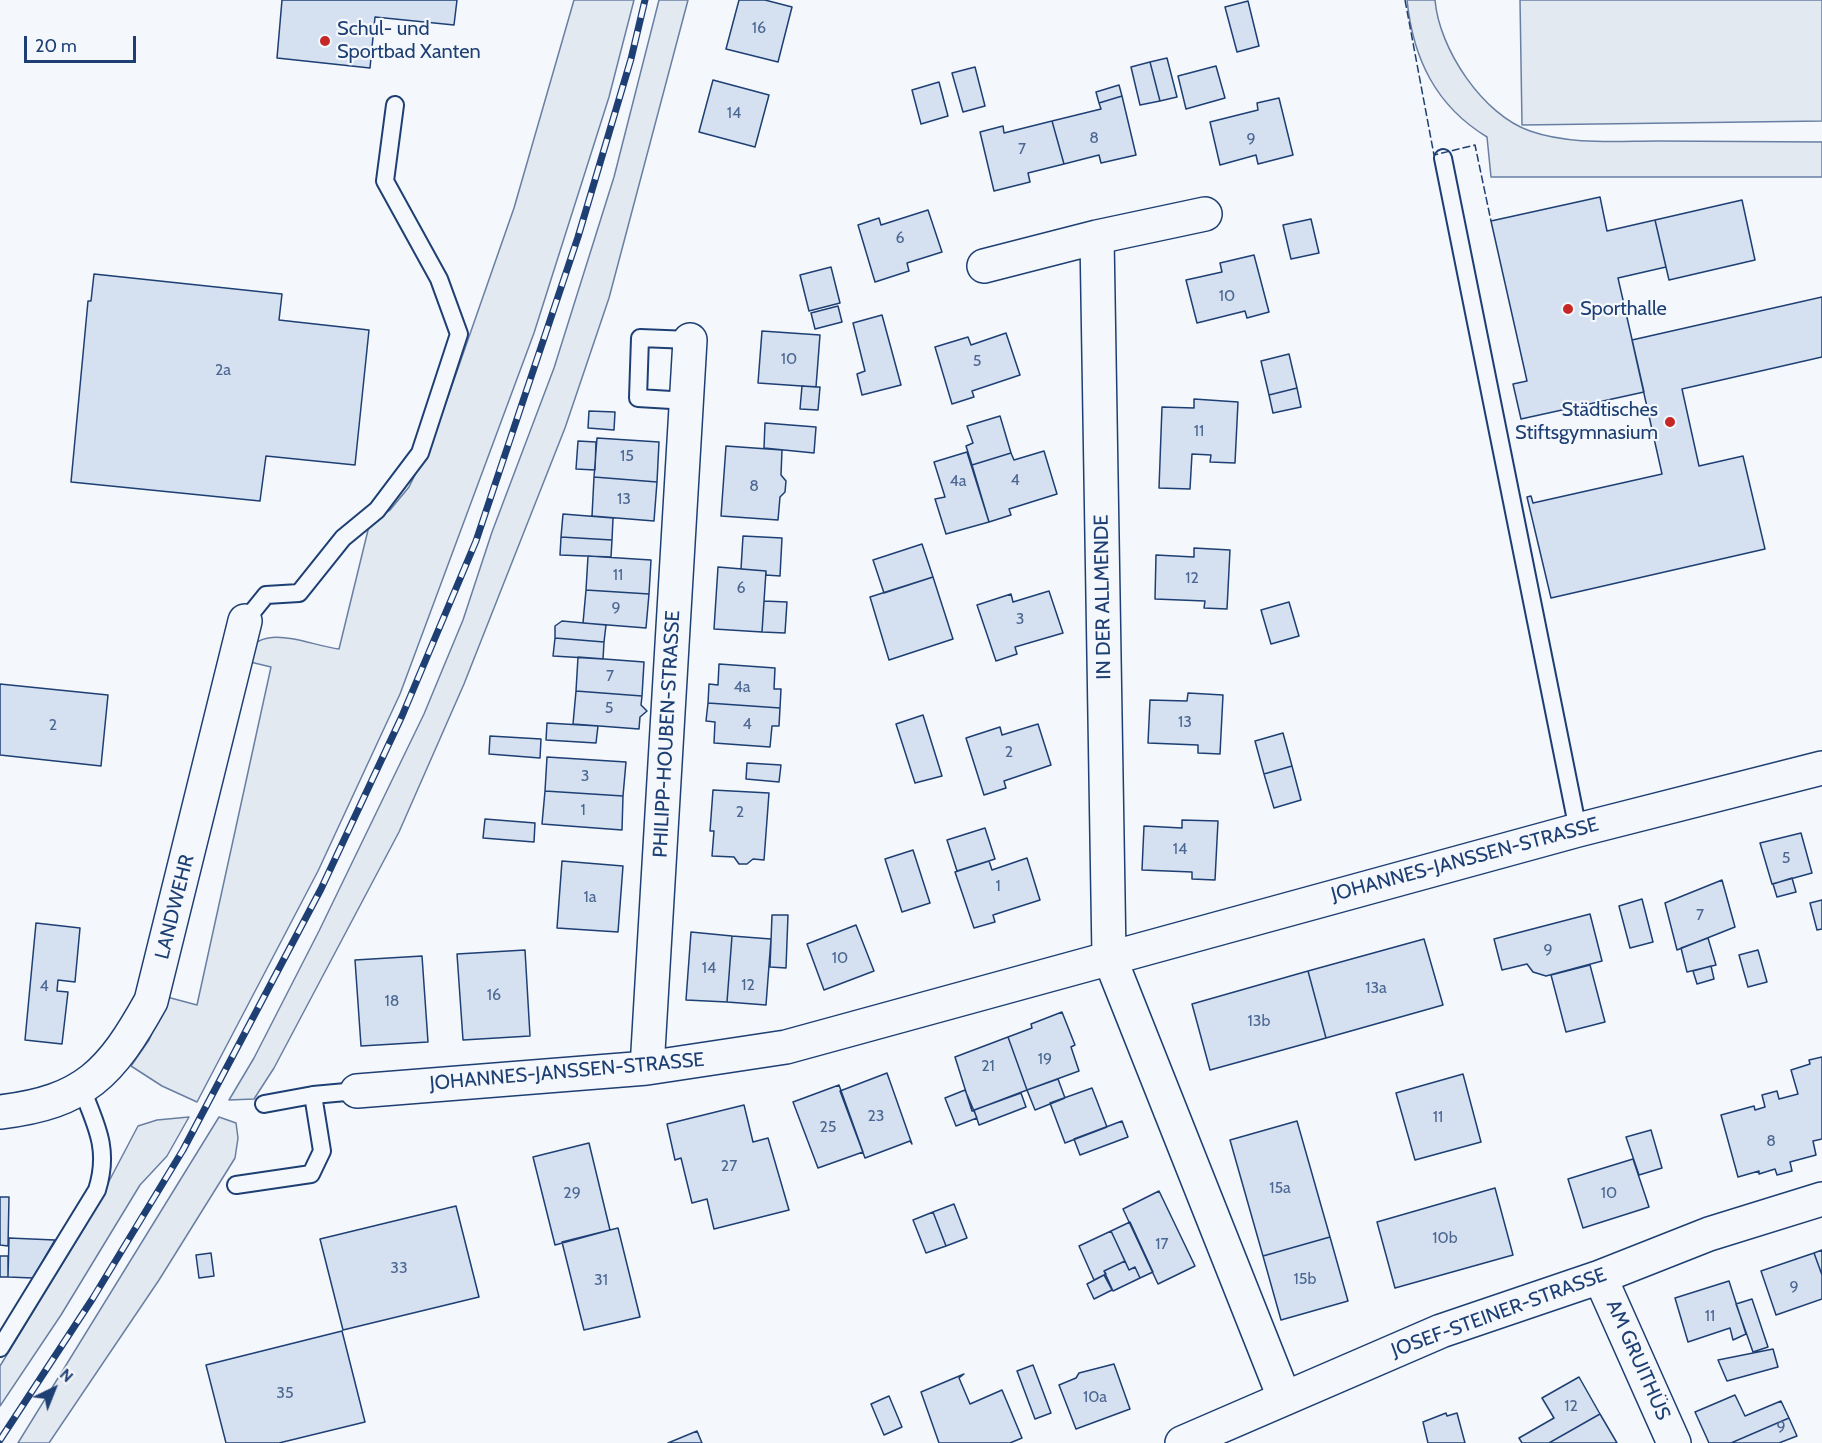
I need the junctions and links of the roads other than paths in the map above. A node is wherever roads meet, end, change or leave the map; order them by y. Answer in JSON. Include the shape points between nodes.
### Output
{"nodes":[{"id":1,"x":395,"y":105,"type":"dead end"},
{"id":2,"x":1443,"y":158,"type":"dead end"},
{"id":3,"x":1205,"y":214,"type":"dead end"},
{"id":4,"x":1096,"y":237,"type":"junction"},
{"id":5,"x":984,"y":266,"type":"dead end"},
{"id":6,"x":690,"y":340,"type":"joint"},
{"id":7,"x":688,"y":401,"type":"junction"},
{"id":8,"x":245,"y":621,"type":"joint"},
{"id":9,"x":1822,"y":768,"type":"edge"},
{"id":10,"x":1578,"y":830,"type":"junction"},
{"id":11,"x":1109,"y":956,"type":"junction"},
{"id":12,"x":647,"y":1068,"type":"junction"},
{"id":13,"x":81,"y":1088,"type":"junction"},
{"id":14,"x":357,"y":1090,"type":"joint"},
{"id":15,"x":313,"y":1095,"type":"junction"},
{"id":16,"x":264,"y":1104,"type":"dead end"},
{"id":17,"x":0,"y":1112,"type":"edge"},
{"id":18,"x":236,"y":1185,"type":"dead end"},
{"id":19,"x":1822,"y":1199,"type":"edge"},
{"id":20,"x":1600,"y":1277,"type":"junction"},
{"id":21,"x":0,"y":1348,"type":"edge"},
{"id":22,"x":1284,"y":1397,"type":"junction"},
{"id":23,"x":1182,"y":1443,"type":"edge"},
{"id":24,"x":1674,"y":1443,"type":"edge"}],
"edges":[{"from":1,"to":8,"type":"lane","via":[[385,181],[439,279],[459,334],[420,453],[377,510],[342,538],[299,593],[266,595]]},
{"from":2,"to":10,"type":"lane"},
{"from":3,"to":4,"type":"street"},
{"from":4,"to":5,"type":"street"},
{"from":4,"to":11,"type":"street","name":"IN DER ALLMENDE"},
{"from":6,"to":7,"type":"street","name":"PHILIPP-HOUBEN-STRASSE"},
{"from":6,"to":7,"type":"lane","name":"PHILIPP-HOUBEN-STRASSE","via":[[640,338],[638,398]]},
{"from":7,"to":12,"type":"street","name":"PHILIPP-HOUBEN-STRASSE"},
{"from":8,"to":13,"type":"street","name":"LANDWEHR","via":[[151,1001],[109,1067]]},
{"from":9,"to":10,"type":"street","name":"JOHANNES-JANSSEN-STRASSE"},
{"from":10,"to":11,"type":"street","name":"JOHANNES-JANSSEN-STRASSE"},
{"from":11,"to":12,"type":"street","name":"JOHANNES-JANSSEN-STRASSE","via":[[786,1047]]},
{"from":11,"to":22,"type":"street"},
{"from":12,"to":14,"type":"street","name":"JOHANNES-JANSSEN-STRASSE"},
{"from":13,"to":17,"type":"street","name":"LANDWEHR","via":[[42,1104]]},
{"from":13,"to":21,"type":"lane","via":[[104,1151],[104,1170],[97,1190]]},
{"from":14,"to":15,"type":"lane","name":"JOHANNES-JANSSEN-STRASSE"},
{"from":15,"to":16,"type":"lane","name":"JOHANNES-JANSSEN-STRASSE"},
{"from":15,"to":18,"type":"lane","via":[[322,1151],[311,1174]]},
{"from":19,"to":20,"type":"street","name":"JOSEF-STEINER-STRASSE","via":[[1709,1234]]},
{"from":20,"to":22,"type":"street","name":"JOSEF-STEINER-STRASSE","via":[[1441,1331]]},
{"from":20,"to":24,"type":"street","name":"AM GRUITHÜS"},
{"from":22,"to":23,"type":"street","name":"JOSEF-STEINER-STRASSE"}]}
